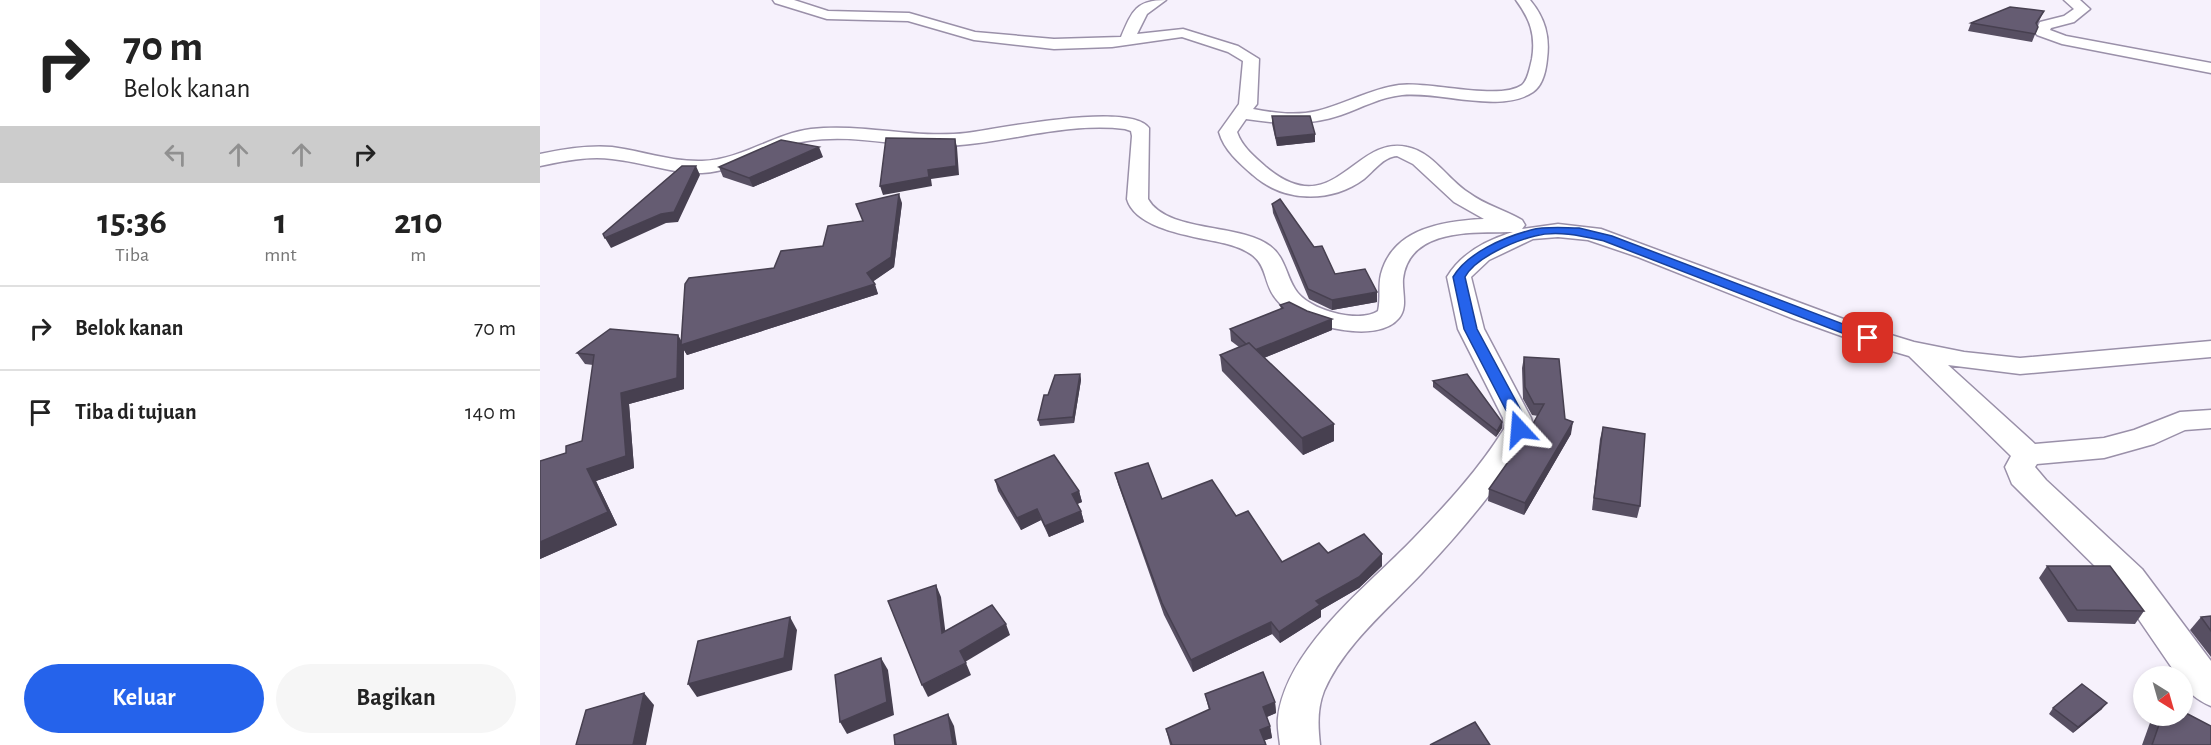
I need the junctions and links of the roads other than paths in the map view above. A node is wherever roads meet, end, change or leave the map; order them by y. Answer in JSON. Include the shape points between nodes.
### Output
{"nodes":[{"id":1,"x":780,"y":0,"type":"edge"},
{"id":2,"x":1160,"y":0,"type":"edge"},
{"id":3,"x":1523,"y":0,"type":"edge"},
{"id":4,"x":2071,"y":0,"type":"edge"},
{"id":5,"x":1127,"y":41,"type":"junction"},
{"id":6,"x":2211,"y":68,"type":"edge"},
{"id":7,"x":1241,"y":113,"type":"junction"},
{"id":8,"x":540,"y":160,"type":"edge"},
{"id":9,"x":1524,"y":229,"type":"junction"},
{"id":10,"x":2211,"y":349,"type":"edge"},
{"id":11,"x":1917,"y":350,"type":"junction"},
{"id":12,"x":2211,"y":419,"type":"edge"},
{"id":13,"x":2028,"y":454,"type":"junction"},
{"id":14,"x":2211,"y":689,"type":"edge"},
{"id":15,"x":1300,"y":745,"type":"edge"}],
"edges":[{"from":1,"to":5,"type":"street","via":[[827,15],[909,17],[992,39],[1054,44]]},
{"from":2,"to":5,"type":"street","via":[[1136,17]]},
{"from":3,"to":7,"type":"street","via":[[1533,11],[1542,40],[1532,82],[1521,92],[1484,95],[1403,89],[1309,118]]},
{"from":4,"to":6,"type":"street","via":[[2083,9],[2079,14],[2045,25],[2042,32],[2062,40]]},
{"from":5,"to":7,"type":"street","via":[[1183,33],[1249,57],[1252,63],[1248,104]]},
{"from":7,"to":9,"type":"street","via":[[1230,126],[1230,142],[1282,186],[1304,191],[1332,187],[1355,176],[1376,156],[1400,151],[1424,164],[1470,203]]},
{"from":8,"to":9,"type":"street","via":[[600,152],[660,164],[705,167],[729,163],[791,138],[814,134],[943,140],[1046,126],[1126,121],[1140,128],[1142,136],[1141,175],[1136,194],[1144,209],[1172,223],[1257,247],[1275,264],[1290,299],[1299,306],[1354,325],[1374,323],[1391,311],[1391,278],[1399,256],[1418,239],[1452,229]]},
{"from":9,"to":11,"type":"street","via":[[1579,231],[1600,236],[1868,338]]},
{"from":9,"to":15,"type":"street","via":[[1465,266],[1459,277],[1471,329],[1519,429],[1467,500],[1324,656],[1299,708]]},
{"from":10,"to":11,"type":"street","via":[[2020,366],[1989,365]]},
{"from":11,"to":13,"type":"street"},
{"from":12,"to":13,"type":"street","via":[[2180,421],[2144,437],[2104,448]]},
{"from":13,"to":14,"type":"street","via":[[2020,467],[2023,476],[2130,579]]}]}
